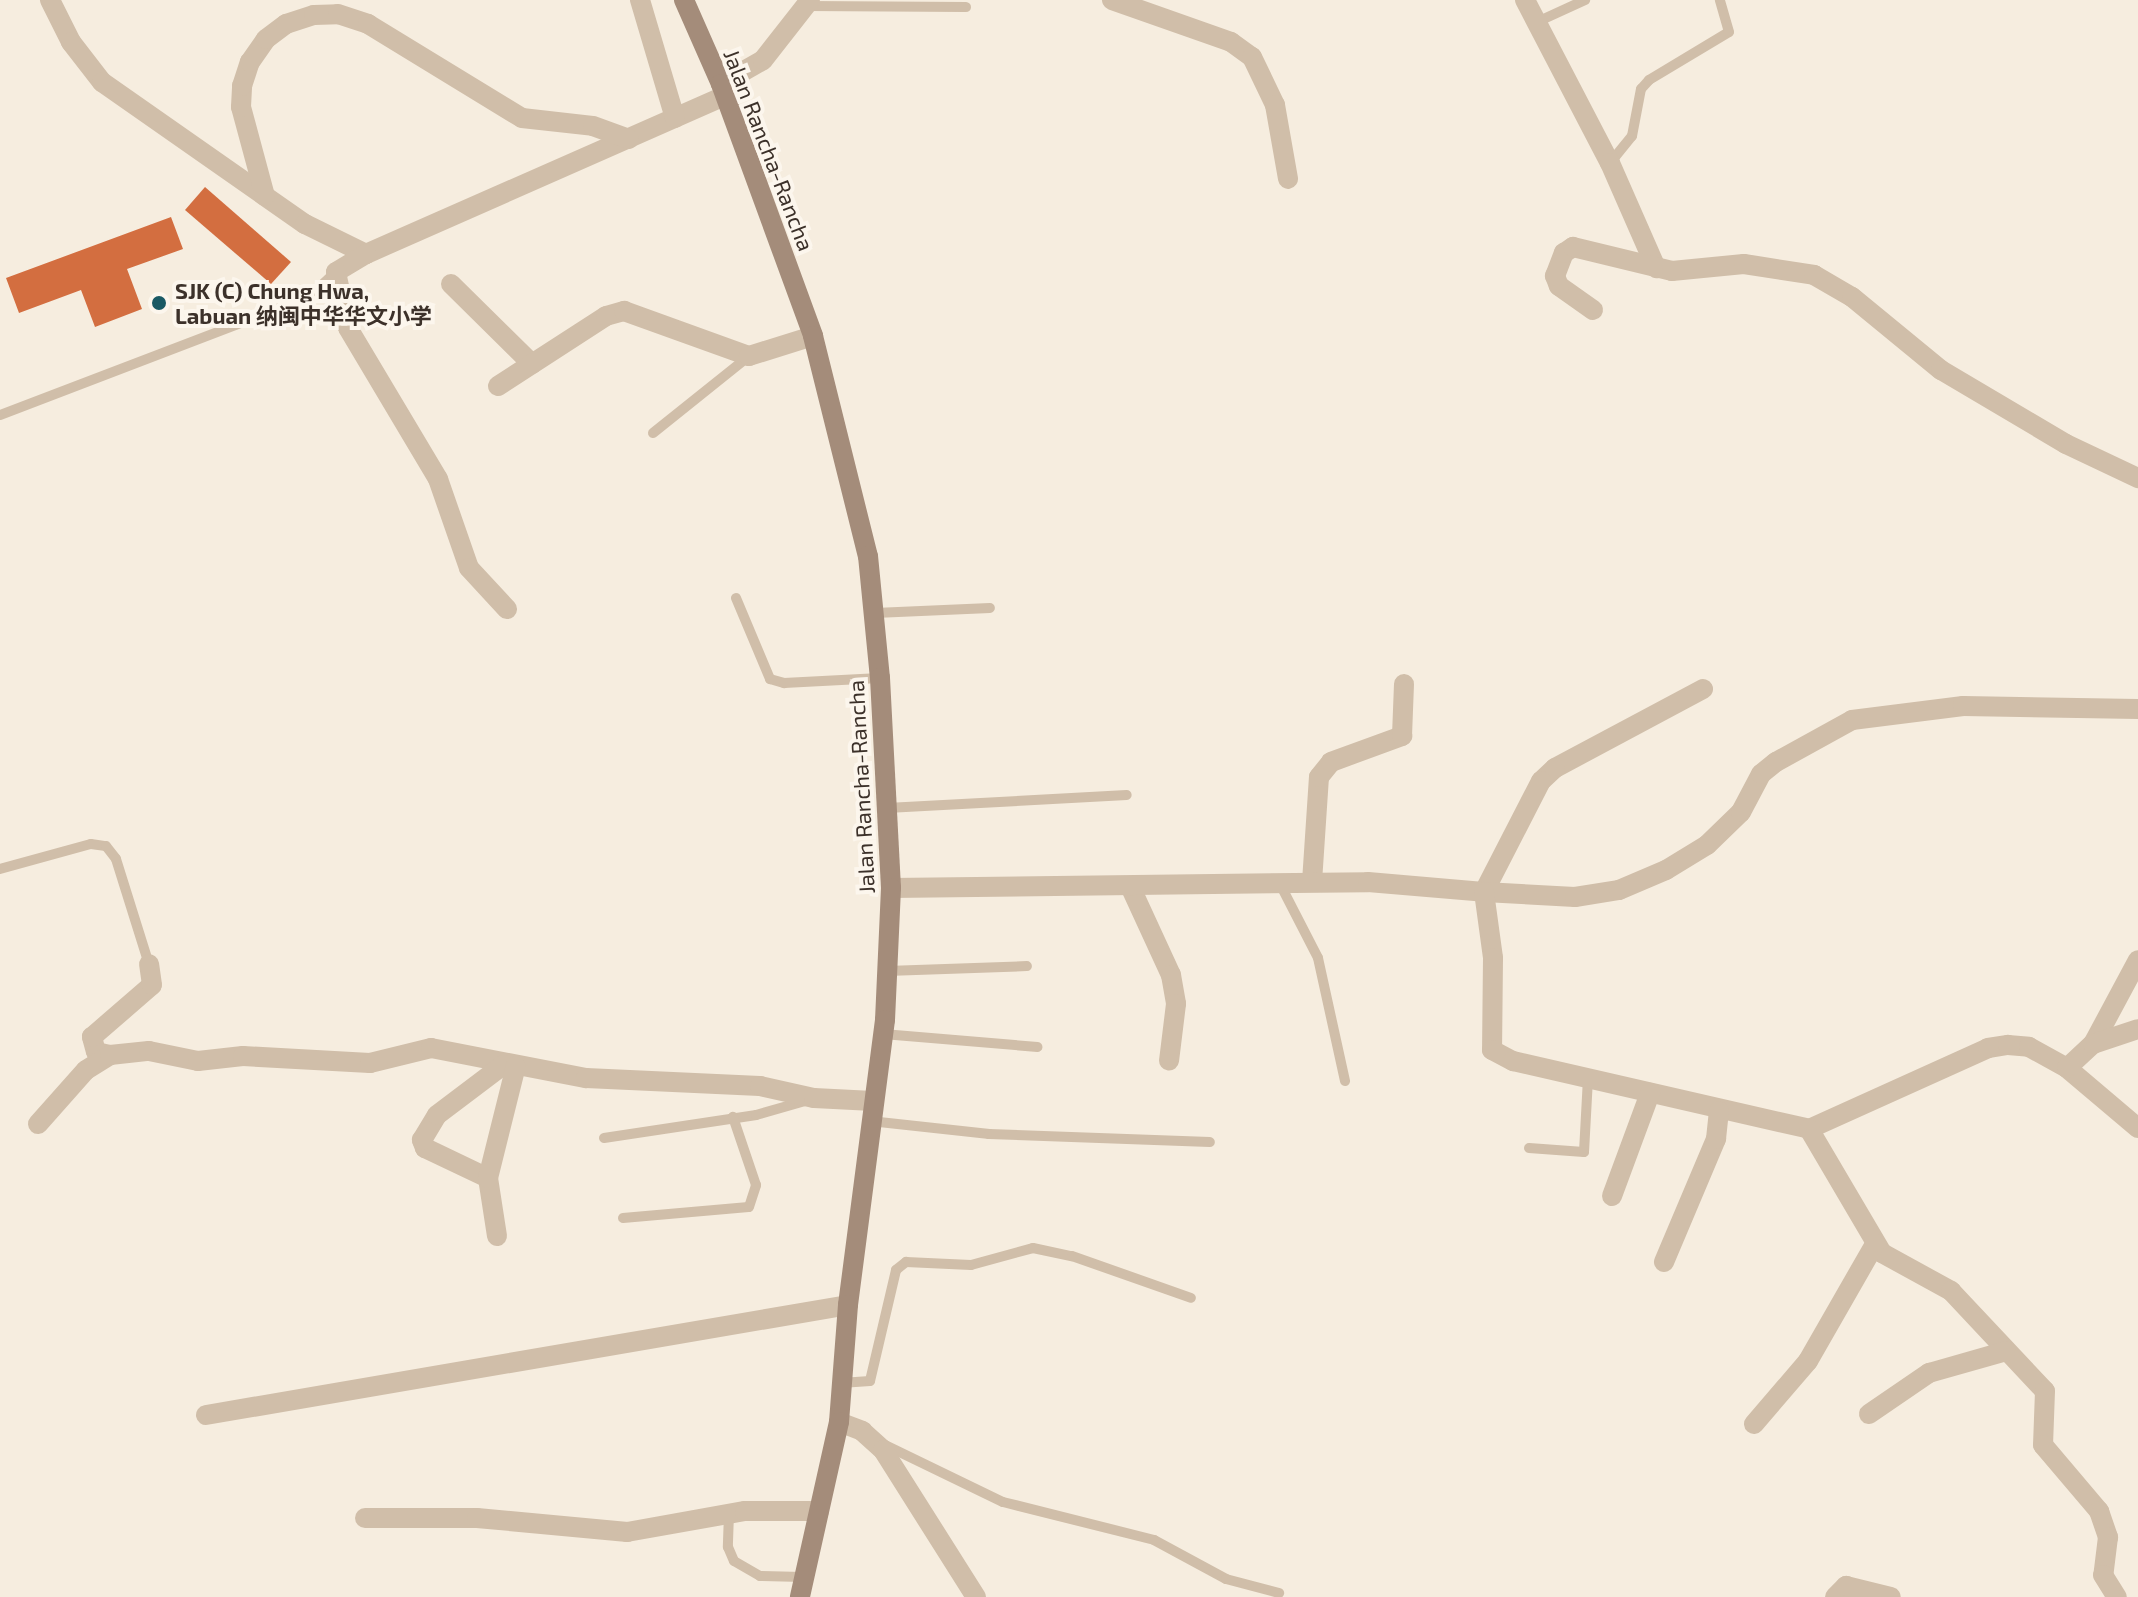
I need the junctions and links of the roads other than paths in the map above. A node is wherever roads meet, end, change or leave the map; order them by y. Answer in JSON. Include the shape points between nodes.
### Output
{"nodes":[{"id":1,"x":50,"y":0,"type":"edge"},
{"id":2,"x":640,"y":0,"type":"edge"},
{"id":3,"x":684,"y":0,"type":"edge"},
{"id":4,"x":1112,"y":0,"type":"edge"},
{"id":5,"x":1525,"y":0,"type":"edge"},
{"id":6,"x":1585,"y":0,"type":"edge"},
{"id":7,"x":1720,"y":0,"type":"edge"},
{"id":8,"x":808,"y":3,"type":"edge"},
{"id":9,"x":966,"y":7,"type":"dead end"},
{"id":10,"x":1537,"y":22,"type":"junction"},
{"id":11,"x":723,"y":90,"type":"junction"},
{"id":12,"x":675,"y":118,"type":"junction"},
{"id":13,"x":629,"y":139,"type":"junction"},
{"id":14,"x":1610,"y":163,"type":"junction"},
{"id":15,"x":1288,"y":179,"type":"dead end"},
{"id":16,"x":265,"y":196,"type":"junction"},
{"id":17,"x":366,"y":254,"type":"junction"},
{"id":18,"x":1656,"y":268,"type":"junction"},
{"id":19,"x":336,"y":272,"type":"junction"},
{"id":20,"x":451,"y":284,"type":"dead end"},
{"id":21,"x":1593,"y":310,"type":"dead end"},
{"id":22,"x":813,"y":336,"type":"junction"},
{"id":23,"x":749,"y":356,"type":"junction"},
{"id":24,"x":532,"y":364,"type":"junction"},
{"id":25,"x":498,"y":386,"type":"dead end"},
{"id":26,"x":0,"y":415,"type":"edge"},
{"id":27,"x":653,"y":433,"type":"dead end"},
{"id":28,"x":2138,"y":478,"type":"edge"},
{"id":29,"x":736,"y":598,"type":"dead end"},
{"id":30,"x":990,"y":608,"type":"dead end"},
{"id":31,"x":507,"y":609,"type":"dead end"},
{"id":32,"x":875,"y":613,"type":"junction"},
{"id":33,"x":880,"y":678,"type":"junction"},
{"id":34,"x":1404,"y":684,"type":"dead end"},
{"id":35,"x":1703,"y":689,"type":"dead end"},
{"id":36,"x":2138,"y":709,"type":"edge"},
{"id":37,"x":1127,"y":795,"type":"dead end"},
{"id":38,"x":887,"y":808,"type":"junction"},
{"id":39,"x":0,"y":869,"type":"edge"},
{"id":40,"x":1312,"y":882,"type":"junction"},
{"id":41,"x":1279,"y":883,"type":"junction"},
{"id":42,"x":1130,"y":886,"type":"junction"},
{"id":43,"x":891,"y":888,"type":"junction"},
{"id":44,"x":1484,"y":892,"type":"junction"},
{"id":45,"x":2138,"y":960,"type":"edge"},
{"id":46,"x":149,"y":964,"type":"joint"},
{"id":47,"x":1027,"y":966,"type":"dead end"},
{"id":48,"x":887,"y":971,"type":"junction"},
{"id":49,"x":2138,"y":1029,"type":"edge"},
{"id":50,"x":883,"y":1034,"type":"junction"},
{"id":51,"x":2093,"y":1044,"type":"junction"},
{"id":52,"x":1037,"y":1047,"type":"dead end"},
{"id":53,"x":110,"y":1055,"type":"junction"},
{"id":54,"x":1169,"y":1061,"type":"dead end"},
{"id":55,"x":509,"y":1066,"type":"junction"},
{"id":56,"x":2067,"y":1068,"type":"junction"},
{"id":57,"x":1588,"y":1078,"type":"junction"},
{"id":58,"x":1345,"y":1081,"type":"dead end"},
{"id":59,"x":1650,"y":1093,"type":"junction"},
{"id":60,"x":814,"y":1098,"type":"junction"},
{"id":61,"x":872,"y":1111,"type":"junction"},
{"id":62,"x":1719,"y":1111,"type":"junction"},
{"id":63,"x":733,"y":1117,"type":"junction"},
{"id":64,"x":38,"y":1124,"type":"dead end"},
{"id":65,"x":2138,"y":1128,"type":"edge"},
{"id":66,"x":1809,"y":1129,"type":"junction"},
{"id":67,"x":604,"y":1138,"type":"dead end"},
{"id":68,"x":1210,"y":1142,"type":"dead end"},
{"id":69,"x":1529,"y":1148,"type":"dead end"},
{"id":70,"x":488,"y":1178,"type":"junction"},
{"id":71,"x":1612,"y":1196,"type":"dead end"},
{"id":72,"x":623,"y":1218,"type":"dead end"},
{"id":73,"x":497,"y":1236,"type":"dead end"},
{"id":74,"x":1875,"y":1244,"type":"junction"},
{"id":75,"x":1664,"y":1262,"type":"dead end"},
{"id":76,"x":1191,"y":1298,"type":"dead end"},
{"id":77,"x":848,"y":1305,"type":"junction"},
{"id":78,"x":2006,"y":1351,"type":"junction"},
{"id":79,"x":841,"y":1383,"type":"junction"},
{"id":80,"x":1869,"y":1414,"type":"dead end"},
{"id":81,"x":206,"y":1415,"type":"dead end"},
{"id":82,"x":839,"y":1422,"type":"junction"},
{"id":83,"x":1754,"y":1424,"type":"dead end"},
{"id":84,"x":873,"y":1440,"type":"junction"},
{"id":85,"x":819,"y":1511,"type":"junction"},
{"id":86,"x":729,"y":1513,"type":"junction"},
{"id":87,"x":365,"y":1518,"type":"dead end"},
{"id":88,"x":802,"y":1587,"type":"edge"},
{"id":89,"x":1279,"y":1593,"type":"dead end"},
{"id":90,"x":976,"y":1597,"type":"edge"},
{"id":91,"x":1835,"y":1597,"type":"edge"},
{"id":92,"x":1891,"y":1597,"type":"edge"},
{"id":93,"x":2117,"y":1597,"type":"edge"}],
"edges":[{"from":1,"to":16,"type":"street","via":[[71,42],[102,82]]},
{"from":2,"to":12,"type":"street"},
{"from":3,"to":11,"type":"main road","name":"Jalan Rancha-Rancha"},
{"from":4,"to":15,"type":"street","via":[[1231,42],[1252,57],[1275,105]]},
{"from":5,"to":10,"type":"street"},
{"from":6,"to":10,"type":"lane"},
{"from":7,"to":14,"type":"lane","via":[[1729,32],[1649,80],[1641,89],[1632,136]]},
{"from":8,"to":9,"type":"lane"},
{"from":8,"to":11,"type":"street","via":[[763,60]]},
{"from":10,"to":14,"type":"street"},
{"from":11,"to":12,"type":"street"},
{"from":11,"to":22,"type":"main road","name":"Jalan Rancha-Rancha"},
{"from":12,"to":13,"type":"street"},
{"from":13,"to":16,"type":"street","via":[[593,126],[522,118],[368,24],[338,14],[314,15],[286,24],[266,39],[242,86],[241,107]]},
{"from":13,"to":17,"type":"street"},
{"from":14,"to":18,"type":"street"},
{"from":16,"to":17,"type":"street","via":[[320,233]]},
{"from":17,"to":19,"type":"street"},
{"from":18,"to":21,"type":"street","via":[[1573,247],[1564,253],[1555,276],[1559,286]]},
{"from":18,"to":28,"type":"street","via":[[1687,272],[1759,264],[1814,275],[1852,297],[1941,370],[2066,444]]},
{"from":19,"to":26,"type":"lane","via":[[309,297]]},
{"from":19,"to":31,"type":"street","via":[[348,328],[438,479],[469,568]]},
{"from":20,"to":24,"type":"street"},
{"from":22,"to":23,"type":"street"},
{"from":22,"to":32,"type":"main road","name":"Jalan Rancha-Rancha","via":[[868,556]]},
{"from":23,"to":24,"type":"street","via":[[624,311],[606,316]]},
{"from":23,"to":27,"type":"lane"},
{"from":24,"to":25,"type":"street"},
{"from":29,"to":33,"type":"lane","via":[[770,679],[784,683]]},
{"from":30,"to":32,"type":"lane"},
{"from":32,"to":33,"type":"main road","name":"Jalan Rancha-Rancha"},
{"from":33,"to":38,"type":"main road","name":"Jalan Rancha-Rancha"},
{"from":34,"to":40,"type":"street","via":[[1402,736],[1331,762],[1319,777]]},
{"from":35,"to":44,"type":"street","via":[[1555,768],[1541,781]]},
{"from":36,"to":44,"type":"street","via":[[1963,706],[1852,720],[1761,774],[1741,812],[1707,845],[1666,870],[1619,890],[1575,897]]},
{"from":37,"to":38,"type":"lane"},
{"from":38,"to":43,"type":"main road","name":"Jalan Rancha-Rancha"},
{"from":39,"to":46,"type":"lane","via":[[91,844],[106,846],[116,859]]},
{"from":40,"to":41,"type":"street"},
{"from":40,"to":44,"type":"street"},
{"from":41,"to":42,"type":"street"},
{"from":41,"to":58,"type":"lane","via":[[1318,958]]},
{"from":42,"to":43,"type":"street"},
{"from":42,"to":54,"type":"street","via":[[1171,975],[1176,1004]]},
{"from":43,"to":48,"type":"main road","name":"Jalan Rancha-Rancha"},
{"from":44,"to":57,"type":"street","via":[[1493,958],[1492,1050],[1513,1061]]},
{"from":45,"to":51,"type":"street"},
{"from":46,"to":53,"type":"street","via":[[152,985],[92,1037],[96,1052]]},
{"from":47,"to":48,"type":"lane"},
{"from":48,"to":50,"type":"main road","name":"Jalan Rancha-Rancha"},
{"from":49,"to":51,"type":"street"},
{"from":50,"to":52,"type":"lane"},
{"from":50,"to":61,"type":"main road","name":"Jalan Rancha-Rancha"},
{"from":51,"to":56,"type":"street"},
{"from":53,"to":55,"type":"street","via":[[149,1051],[198,1061],[243,1056],[370,1063],[431,1048]]},
{"from":53,"to":64,"type":"street","via":[[86,1070]]},
{"from":55,"to":60,"type":"street","via":[[628,1082],[760,1086]]},
{"from":55,"to":70,"type":"street"},
{"from":55,"to":70,"type":"street","via":[[437,1115],[422,1140],[425,1148]]},
{"from":56,"to":65,"type":"street"},
{"from":56,"to":66,"type":"street","via":[[2029,1047],[1988,1048]]},
{"from":57,"to":59,"type":"street"},
{"from":57,"to":69,"type":"lane","via":[[1584,1152]]},
{"from":59,"to":62,"type":"street"},
{"from":59,"to":71,"type":"street"},
{"from":60,"to":61,"type":"street"},
{"from":60,"to":63,"type":"lane"},
{"from":61,"to":68,"type":"lane","via":[[989,1134]]},
{"from":61,"to":77,"type":"main road","name":"Jalan Rancha-Rancha"},
{"from":62,"to":66,"type":"street"},
{"from":62,"to":75,"type":"street","via":[[1716,1139]]},
{"from":63,"to":67,"type":"lane"},
{"from":63,"to":72,"type":"lane","via":[[756,1185],[749,1207]]},
{"from":66,"to":74,"type":"street"},
{"from":70,"to":73,"type":"street"},
{"from":74,"to":78,"type":"street","via":[[1894,1263],[1951,1291]]},
{"from":74,"to":83,"type":"street","via":[[1808,1361]]},
{"from":76,"to":79,"type":"lane","via":[[1072,1256],[1033,1248],[971,1265],[906,1262],[896,1270],[870,1381]]},
{"from":77,"to":79,"type":"main road","name":"Jalan Rancha-Rancha"},
{"from":77,"to":81,"type":"street"},
{"from":78,"to":80,"type":"street","via":[[1929,1373]]},
{"from":78,"to":93,"type":"street","via":[[2045,1391],[2043,1445],[2099,1511],[2108,1537],[2103,1575]]},
{"from":79,"to":82,"type":"main road","name":"Jalan Rancha-Rancha"},
{"from":82,"to":84,"type":"street"},
{"from":82,"to":85,"type":"main road","name":"Jalan Rancha-Rancha"},
{"from":84,"to":89,"type":"lane","via":[[1003,1502],[1154,1540],[1226,1579]]},
{"from":84,"to":90,"type":"street"},
{"from":85,"to":86,"type":"street"},
{"from":85,"to":88,"type":"main road","name":"Jalan Rancha-Rancha"},
{"from":86,"to":87,"type":"street","via":[[627,1532],[477,1518]]},
{"from":86,"to":88,"type":"lane","via":[[728,1547],[734,1561],[760,1576]]},
{"from":91,"to":92,"type":"street","via":[[1846,1586],[1876,1589]]}]}
